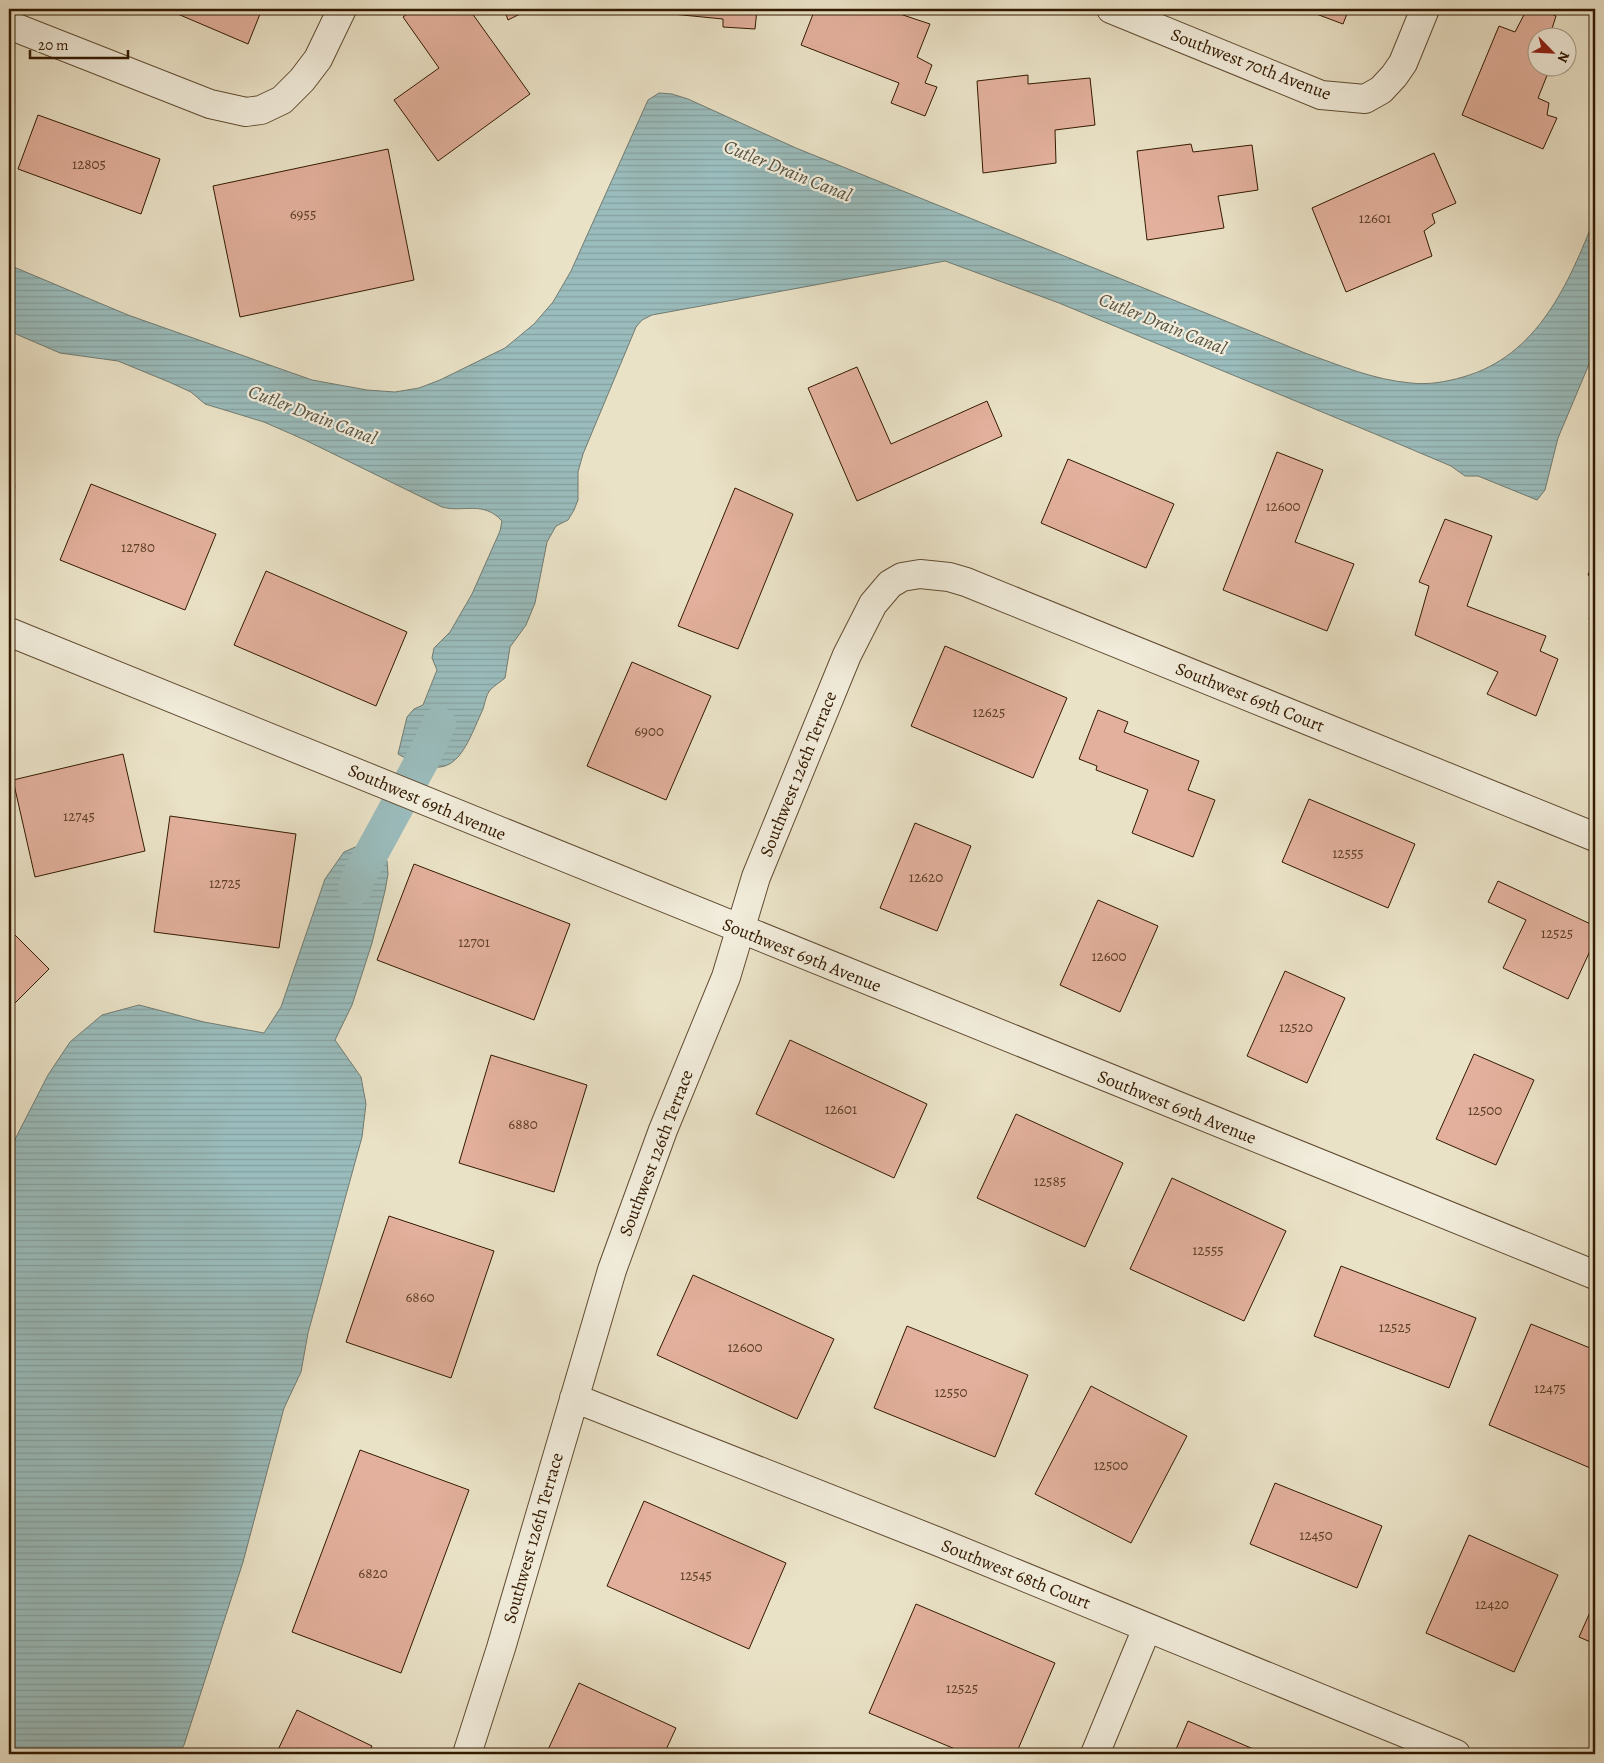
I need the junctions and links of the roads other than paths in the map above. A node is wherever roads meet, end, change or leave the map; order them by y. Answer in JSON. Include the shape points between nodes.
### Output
{"nodes":[{"id":1,"x":342,"y":9,"type":"edge"},
{"id":2,"x":1111,"y":9,"type":"edge"},
{"id":3,"x":1425,"y":9,"type":"edge"},
{"id":4,"x":9,"y":25,"type":"edge"},
{"id":5,"x":902,"y":577,"type":"joint"},
{"id":6,"x":9,"y":632,"type":"edge"},
{"id":7,"x":1595,"y":837,"type":"edge"},
{"id":8,"x":739,"y":930,"type":"junction"},
{"id":9,"x":1595,"y":1276,"type":"edge"},
{"id":10,"x":574,"y":1398,"type":"junction"},
{"id":11,"x":1146,"y":1628,"type":"junction"},
{"id":12,"x":467,"y":1754,"type":"edge"},
{"id":13,"x":1095,"y":1754,"type":"edge"},
{"id":14,"x":1456,"y":1754,"type":"edge"}],
"edges":[{"from":1,"to":4,"type":"street","via":[[318,59],[302,80],[282,100],[261,110],[237,111],[210,104]]},
{"from":2,"to":3,"type":"street","name":"Southwest 70th Avenue","via":[[1321,96],[1365,99],[1381,90],[1404,63]]},
{"from":5,"to":7,"type":"street","name":"Southwest 69th Court","via":[[935,575],[966,582]]},
{"from":5,"to":8,"type":"street","name":"Southwest 126th Terrace","via":[[882,592],[864,619],[756,877]]},
{"from":6,"to":8,"type":"street","name":"Southwest 69th Avenue"},
{"from":8,"to":9,"type":"street","name":"Southwest 69th Avenue"},
{"from":8,"to":10,"type":"street","name":"Southwest 126th Terrace","via":[[726,977],[612,1270]]},
{"from":10,"to":11,"type":"street","name":"Southwest 68th Court"},
{"from":10,"to":12,"type":"street","name":"Southwest 126th Terrace"},
{"from":11,"to":13,"type":"street"},
{"from":11,"to":14,"type":"street","name":"Southwest 68th Court"}]}
